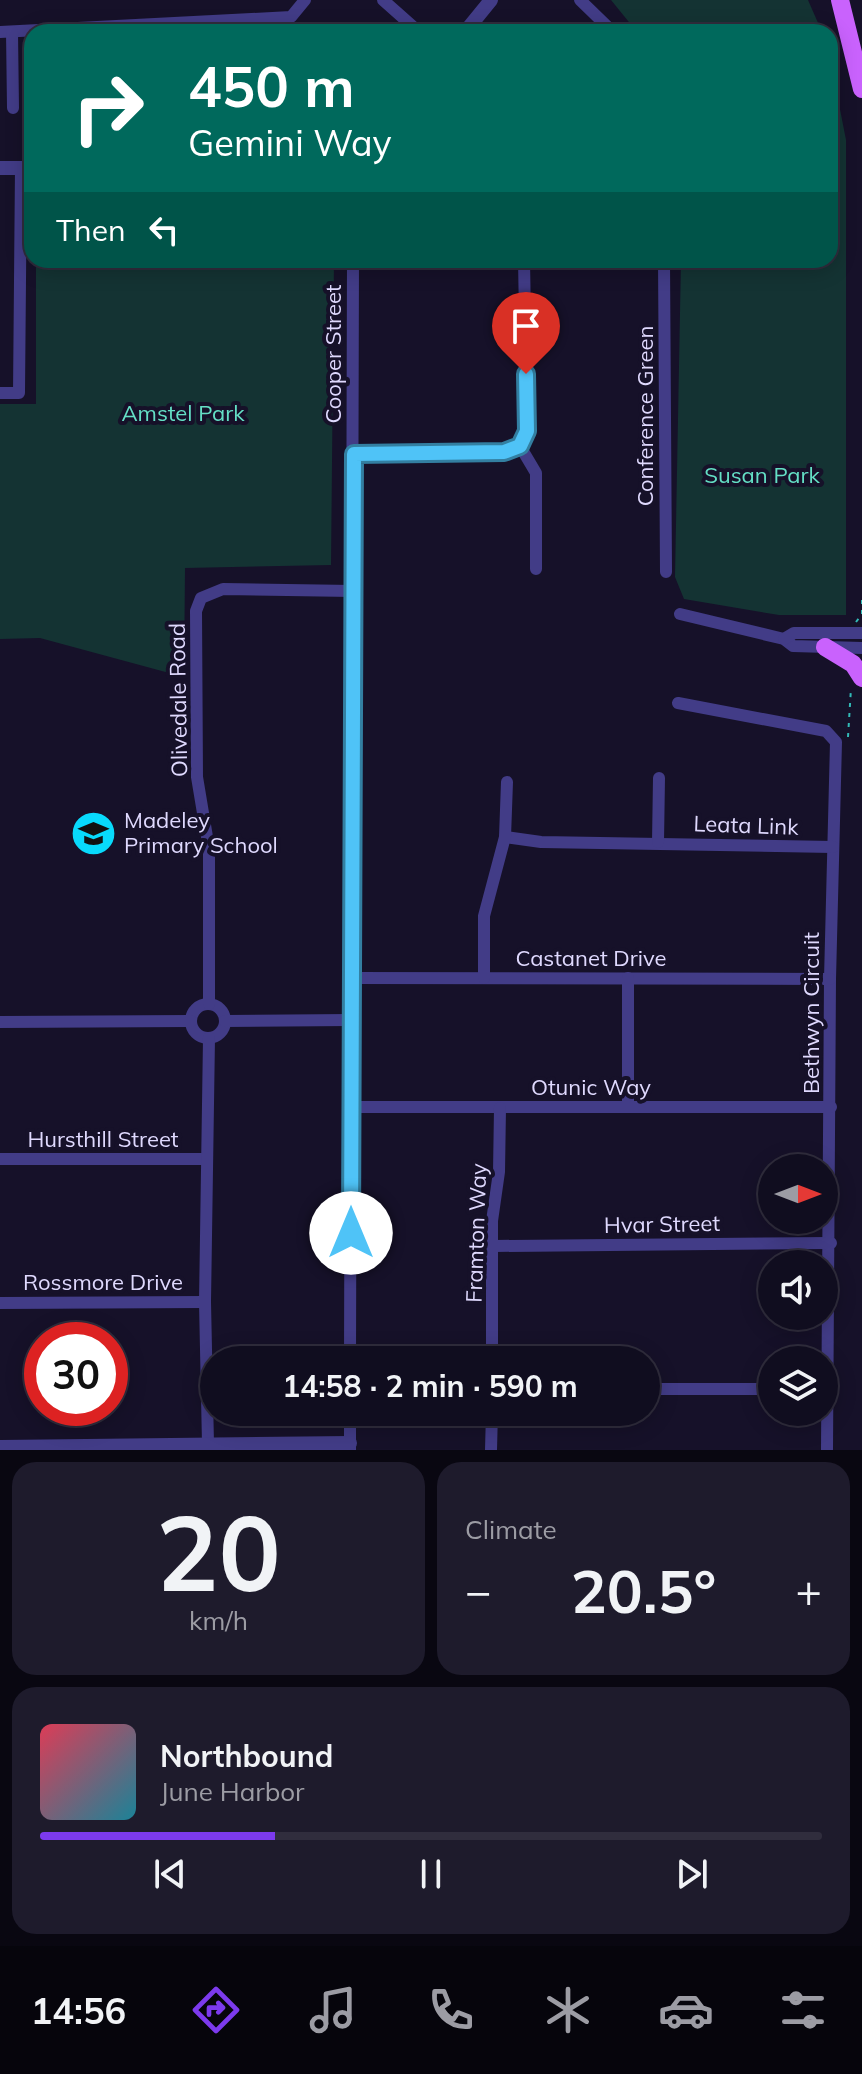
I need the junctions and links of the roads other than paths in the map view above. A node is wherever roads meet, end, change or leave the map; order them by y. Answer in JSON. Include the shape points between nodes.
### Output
{"nodes":[{"id":1,"x":305,"y":0,"type":"edge"},
{"id":2,"x":383,"y":0,"type":"edge"},
{"id":3,"x":491,"y":0,"type":"edge"},
{"id":4,"x":580,"y":0,"type":"edge"},
{"id":5,"x":840,"y":0,"type":"edge"},
{"id":6,"x":158,"y":24,"type":"edge"},
{"id":7,"x":410,"y":24,"type":"edge"},
{"id":8,"x":472,"y":24,"type":"edge"},
{"id":9,"x":605,"y":24,"type":"edge"},
{"id":10,"x":6,"y":32,"type":"edge"},
{"id":11,"x":862,"y":89,"type":"edge"},
{"id":12,"x":13,"y":108,"type":"dead end"},
{"id":13,"x":0,"y":168,"type":"edge"},
{"id":14,"x":24,"y":168,"type":"edge"},
{"id":15,"x":24,"y":232,"type":"edge"},
{"id":16,"x":353,"y":268,"type":"edge"},
{"id":17,"x":524,"y":268,"type":"edge"},
{"id":18,"x":664,"y":268,"type":"edge"},
{"id":19,"x":0,"y":393,"type":"edge"},
{"id":20,"x":520,"y":446,"type":"junction"},
{"id":21,"x":354,"y":454,"type":"junction"},
{"id":22,"x":536,"y":569,"type":"dead end"},
{"id":23,"x":666,"y":572,"type":"dead end"},
{"id":24,"x":353,"y":591,"type":"junction"},
{"id":25,"x":680,"y":614,"type":"dead end"},
{"id":26,"x":862,"y":633,"type":"edge"},
{"id":27,"x":784,"y":639,"type":"junction"},
{"id":28,"x":825,"y":647,"type":"junction"},
{"id":29,"x":862,"y":648,"type":"edge"},
{"id":30,"x":862,"y":678,"type":"edge"},
{"id":31,"x":678,"y":703,"type":"dead end"},
{"id":32,"x":659,"y":778,"type":"dead end"},
{"id":33,"x":507,"y":782,"type":"dead end"},
{"id":34,"x":505,"y":837,"type":"junction"},
{"id":35,"x":658,"y":842,"type":"junction"},
{"id":36,"x":833,"y":847,"type":"junction"},
{"id":37,"x":351,"y":978,"type":"junction"},
{"id":38,"x":484,"y":978,"type":"junction"},
{"id":39,"x":628,"y":978,"type":"junction"},
{"id":40,"x":830,"y":979,"type":"junction"},
{"id":41,"x":209,"y":1004,"type":"junction"},
{"id":42,"x":351,"y":1020,"type":"junction"},
{"id":43,"x":191,"y":1021,"type":"junction"},
{"id":44,"x":225,"y":1021,"type":"junction"},
{"id":45,"x":0,"y":1022,"type":"edge"},
{"id":46,"x":209,"y":1038,"type":"junction"},
{"id":47,"x":351,"y":1107,"type":"junction"},
{"id":48,"x":628,"y":1107,"type":"junction"},
{"id":49,"x":831,"y":1107,"type":"junction"},
{"id":50,"x":500,"y":1108,"type":"junction"},
{"id":51,"x":0,"y":1159,"type":"edge"},
{"id":52,"x":207,"y":1159,"type":"junction"},
{"id":53,"x":831,"y":1243,"type":"junction"},
{"id":54,"x":494,"y":1246,"type":"junction"},
{"id":55,"x":205,"y":1302,"type":"junction"},
{"id":56,"x":0,"y":1303,"type":"edge"},
{"id":57,"x":350,"y":1346,"type":"edge"},
{"id":58,"x":492,"y":1346,"type":"edge"},
{"id":59,"x":828,"y":1346,"type":"edge"},
{"id":60,"x":660,"y":1389,"type":"edge"},
{"id":61,"x":758,"y":1389,"type":"edge"},
{"id":62,"x":350,"y":1426,"type":"edge"},
{"id":63,"x":492,"y":1426,"type":"edge"},
{"id":64,"x":827,"y":1426,"type":"edge"},
{"id":65,"x":208,"y":1444,"type":"junction"},
{"id":66,"x":0,"y":1447,"type":"edge"},
{"id":67,"x":350,"y":1447,"type":"edge"},
{"id":68,"x":130,"y":1448,"type":"edge"},
{"id":69,"x":491,"y":1450,"type":"edge"},
{"id":70,"x":827,"y":1450,"type":"edge"}],
"edges":[{"from":1,"to":6,"type":"street","via":[[291,17]]},
{"from":2,"to":7,"type":"street"},
{"from":3,"to":8,"type":"street"},
{"from":4,"to":9,"type":"street"},
{"from":5,"to":11,"type":"main road"},
{"from":10,"to":12,"type":"street"},
{"from":13,"to":14,"type":"street"},
{"from":15,"to":19,"type":"street","via":[[19,393]]},
{"from":16,"to":21,"type":"street","name":"Cooper Street"},
{"from":17,"to":20,"type":"street","via":[[527,431]]},
{"from":18,"to":23,"type":"street","name":"Conference Green"},
{"from":20,"to":21,"type":"street","via":[[504,452]]},
{"from":20,"to":22,"type":"street","via":[[536,473]]},
{"from":21,"to":24,"type":"street","name":"Cooper Street"},
{"from":24,"to":37,"type":"street","name":"Cooper Street"},
{"from":24,"to":41,"type":"street","name":"Olivedale Road","via":[[223,589],[201,598],[196,611],[197,777],[209,849]]},
{"from":25,"to":27,"type":"street"},
{"from":26,"to":27,"type":"street","via":[[794,633]]},
{"from":27,"to":28,"type":"street","via":[[793,646]]},
{"from":28,"to":29,"type":"street"},
{"from":28,"to":30,"type":"main road","via":[[853,664]]},
{"from":31,"to":36,"type":"street","name":"Bethwyn Circuit","via":[[826,731],[836,742]]},
{"from":32,"to":35,"type":"street"},
{"from":33,"to":34,"type":"street"},
{"from":34,"to":35,"type":"street","name":"Leata Link"},
{"from":34,"to":38,"type":"street","via":[[484,916]]},
{"from":35,"to":36,"type":"street","name":"Leata Link"},
{"from":36,"to":40,"type":"street","name":"Bethwyn Circuit"},
{"from":37,"to":38,"type":"street","name":"Castanet Drive"},
{"from":37,"to":42,"type":"street","name":"Cooper Street"},
{"from":38,"to":39,"type":"street","name":"Castanet Drive"},
{"from":39,"to":40,"type":"street","name":"Castanet Drive"},
{"from":39,"to":48,"type":"street"},
{"from":40,"to":49,"type":"street","name":"Bethwyn Circuit"},
{"from":41,"to":43,"type":"street","via":[[195,1010]]},
{"from":41,"to":44,"type":"street","via":[[220,1008]]},
{"from":42,"to":44,"type":"street"},
{"from":42,"to":47,"type":"street","name":"Cooper Street"},
{"from":43,"to":45,"type":"street"},
{"from":43,"to":46,"type":"street","via":[[197,1035]]},
{"from":44,"to":46,"type":"street","via":[[221,1032]]},
{"from":46,"to":52,"type":"street"},
{"from":47,"to":50,"type":"street","name":"Otunic Way"},
{"from":47,"to":57,"type":"street","name":"Cooper Street"},
{"from":48,"to":49,"type":"street","name":"Otunic Way"},
{"from":48,"to":50,"type":"street","name":"Otunic Way"},
{"from":49,"to":53,"type":"street","name":"Bethwyn Circuit"},
{"from":50,"to":54,"type":"street","name":"Framton Way"},
{"from":51,"to":52,"type":"street","name":"Hursthill Street"},
{"from":52,"to":55,"type":"street"},
{"from":53,"to":54,"type":"street","name":"Hvar Street"},
{"from":53,"to":59,"type":"street","name":"Bethwyn Circuit"},
{"from":54,"to":58,"type":"street","name":"Framton Way"},
{"from":55,"to":56,"type":"street","name":"Rossmore Drive"},
{"from":55,"to":65,"type":"street"},
{"from":60,"to":61,"type":"street"},
{"from":62,"to":67,"type":"street"},
{"from":63,"to":69,"type":"street"},
{"from":64,"to":70,"type":"street","name":"Bethwyn Circuit"},
{"from":65,"to":67,"type":"street"},
{"from":65,"to":68,"type":"street"},
{"from":66,"to":68,"type":"street"}]}
